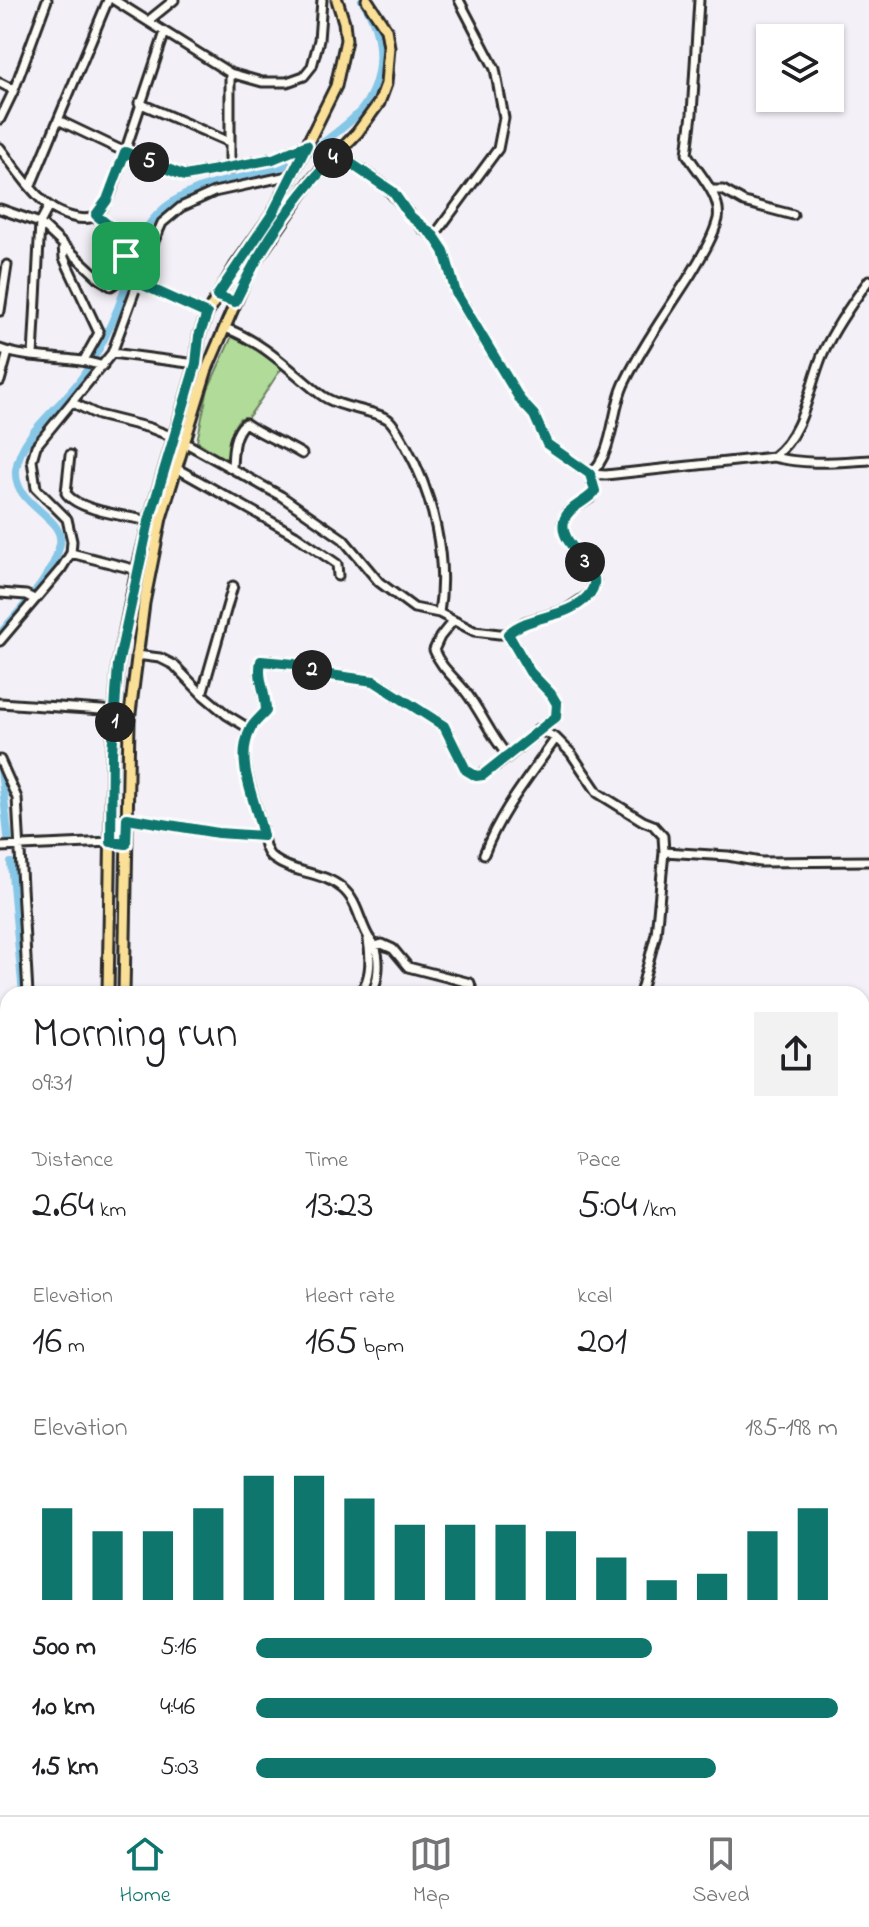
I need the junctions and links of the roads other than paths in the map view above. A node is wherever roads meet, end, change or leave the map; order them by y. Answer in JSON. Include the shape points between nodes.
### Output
{"nodes":[{"id":1,"x":47,"y":0,"type":"edge"},
{"id":2,"x":111,"y":0,"type":"edge"},
{"id":3,"x":174,"y":0,"type":"edge"},
{"id":4,"x":322,"y":0,"type":"edge"},
{"id":5,"x":337,"y":0,"type":"edge"},
{"id":6,"x":367,"y":0,"type":"edge"},
{"id":7,"x":459,"y":0,"type":"edge"},
{"id":8,"x":699,"y":0,"type":"edge"},
{"id":9,"x":148,"y":21,"type":"junction"},
{"id":10,"x":165,"y":32,"type":"junction"},
{"id":11,"x":230,"y":73,"type":"junction"},
{"id":12,"x":0,"y":83,"type":"edge"},
{"id":13,"x":14,"y":90,"type":"junction"},
{"id":14,"x":139,"y":103,"type":"junction"},
{"id":15,"x":0,"y":119,"type":"edge"},
{"id":16,"x":58,"y":120,"type":"junction"},
{"id":17,"x":229,"y":142,"type":"junction"},
{"id":18,"x":306,"y":147,"type":"junction"},
{"id":19,"x":0,"y":149,"type":"edge"},
{"id":20,"x":125,"y":152,"type":"junction"},
{"id":21,"x":337,"y":154,"type":"junction"},
{"id":22,"x":230,"y":169,"type":"junction"},
{"id":23,"x":292,"y":175,"type":"junction"},
{"id":24,"x":31,"y":185,"type":"junction"},
{"id":25,"x":711,"y":190,"type":"junction"},
{"id":26,"x":49,"y":206,"type":"junction"},
{"id":27,"x":0,"y":209,"type":"edge"},
{"id":28,"x":96,"y":215,"type":"junction"},
{"id":29,"x":793,"y":215,"type":"dead end"},
{"id":30,"x":40,"y":223,"type":"junction"},
{"id":31,"x":434,"y":236,"type":"junction"},
{"id":32,"x":63,"y":245,"type":"junction"},
{"id":33,"x":7,"y":265,"type":"dead end"},
{"id":34,"x":127,"y":278,"type":"junction"},
{"id":35,"x":869,"y":280,"type":"edge"},
{"id":36,"x":217,"y":296,"type":"junction"},
{"id":37,"x":235,"y":302,"type":"junction"},
{"id":38,"x":0,"y":311,"type":"edge"},
{"id":39,"x":207,"y":314,"type":"junction"},
{"id":40,"x":225,"y":328,"type":"junction"},
{"id":41,"x":4,"y":350,"type":"edge"},
{"id":42,"x":112,"y":353,"type":"junction"},
{"id":43,"x":33,"y":356,"type":"junction"},
{"id":44,"x":93,"y":362,"type":"junction"},
{"id":45,"x":196,"y":364,"type":"junction"},
{"id":46,"x":0,"y":381,"type":"edge"},
{"id":47,"x":73,"y":403,"type":"junction"},
{"id":48,"x":173,"y":437,"type":"junction"},
{"id":49,"x":184,"y":442,"type":"junction"},
{"id":50,"x":302,"y":454,"type":"dead end"},
{"id":51,"x":70,"y":455,"type":"dead end"},
{"id":52,"x":773,"y":457,"type":"junction"},
{"id":53,"x":869,"y":460,"type":"edge"},
{"id":54,"x":176,"y":468,"type":"junction"},
{"id":55,"x":232,"y":468,"type":"junction"},
{"id":56,"x":590,"y":474,"type":"junction"},
{"id":57,"x":149,"y":521,"type":"junction"},
{"id":58,"x":71,"y":553,"type":"junction"},
{"id":59,"x":137,"y":570,"type":"junction"},
{"id":60,"x":338,"y":576,"type":"dead end"},
{"id":61,"x":233,"y":586,"type":"dead end"},
{"id":62,"x":0,"y":593,"type":"edge"},
{"id":63,"x":30,"y":597,"type":"junction"},
{"id":64,"x":439,"y":613,"type":"junction"},
{"id":65,"x":452,"y":622,"type":"junction"},
{"id":66,"x":508,"y":634,"type":"junction"},
{"id":67,"x":0,"y":641,"type":"edge"},
{"id":68,"x":136,"y":655,"type":"junction"},
{"id":69,"x":202,"y":694,"type":"junction"},
{"id":70,"x":0,"y":703,"type":"edge"},
{"id":71,"x":116,"y":711,"type":"junction"},
{"id":72,"x":250,"y":729,"type":"junction"},
{"id":73,"x":538,"y":729,"type":"junction"},
{"id":74,"x":556,"y":738,"type":"junction"},
{"id":75,"x":507,"y":755,"type":"junction"},
{"id":76,"x":0,"y":763,"type":"edge"},
{"id":77,"x":127,"y":818,"type":"junction"},
{"id":78,"x":263,"y":836,"type":"junction"},
{"id":79,"x":111,"y":842,"type":"junction"},
{"id":80,"x":126,"y":844,"type":"junction"},
{"id":81,"x":0,"y":847,"type":"edge"},
{"id":82,"x":21,"y":847,"type":"junction"},
{"id":83,"x":664,"y":852,"type":"junction"},
{"id":84,"x":484,"y":854,"type":"dead end"},
{"id":85,"x":869,"y":861,"type":"edge"},
{"id":86,"x":367,"y":935,"type":"junction"},
{"id":87,"x":375,"y":946,"type":"junction"},
{"id":88,"x":28,"y":986,"type":"edge"},
{"id":89,"x":108,"y":986,"type":"edge"},
{"id":90,"x":124,"y":986,"type":"edge"},
{"id":91,"x":364,"y":986,"type":"edge"},
{"id":92,"x":373,"y":986,"type":"edge"},
{"id":93,"x":471,"y":986,"type":"edge"},
{"id":94,"x":642,"y":986,"type":"edge"}],
"edges":[{"from":1,"to":13,"type":"street"},
{"from":2,"to":9,"type":"street"},
{"from":2,"to":16,"type":"street"},
{"from":3,"to":9,"type":"street"},
{"from":4,"to":11,"type":"street","via":[[319,40],[304,76],[262,82]]},
{"from":5,"to":18,"type":"main road","via":[[344,22],[344,59]]},
{"from":6,"to":21,"type":"main road","via":[[386,29],[386,84],[379,103]]},
{"from":7,"to":31,"type":"street","via":[[495,69],[504,118],[498,149]]},
{"from":8,"to":25,"type":"street","via":[[687,154]]},
{"from":9,"to":10,"type":"street"},
{"from":10,"to":11,"type":"street"},
{"from":10,"to":14,"type":"street"},
{"from":11,"to":17,"type":"street"},
{"from":12,"to":13,"type":"street"},
{"from":13,"to":15,"type":"street"},
{"from":14,"to":17,"type":"street"},
{"from":14,"to":20,"type":"street"},
{"from":16,"to":20,"type":"street"},
{"from":16,"to":24,"type":"street"},
{"from":17,"to":22,"type":"street"},
{"from":18,"to":22,"type":"street"},
{"from":18,"to":23,"type":"main road"},
{"from":19,"to":24,"type":"street"},
{"from":20,"to":22,"type":"street","via":[[185,176]]},
{"from":20,"to":28,"type":"street"},
{"from":21,"to":31,"type":"street","via":[[393,192]]},
{"from":21,"to":37,"type":"main road","via":[[285,217]]},
{"from":23,"to":34,"type":"street","via":[[214,192],[181,207],[162,223]]},
{"from":23,"to":36,"type":"main road"},
{"from":24,"to":26,"type":"street"},
{"from":25,"to":29,"type":"street"},
{"from":25,"to":56,"type":"street","via":[[718,220],[628,378],[601,465]]},
{"from":26,"to":28,"type":"street","via":[[77,217]]},
{"from":26,"to":30,"type":"street"},
{"from":27,"to":30,"type":"street"},
{"from":28,"to":34,"type":"street","via":[[129,242]]},
{"from":30,"to":32,"type":"street"},
{"from":30,"to":43,"type":"street"},
{"from":31,"to":56,"type":"street","via":[[456,293],[547,444]]},
{"from":32,"to":34,"type":"street","via":[[111,286]]},
{"from":32,"to":44,"type":"street","via":[[99,333]]},
{"from":33,"to":38,"type":"street"},
{"from":34,"to":39,"type":"street"},
{"from":34,"to":42,"type":"street"},
{"from":35,"to":52,"type":"street","via":[[823,354],[787,446]]},
{"from":36,"to":37,"type":"main road"},
{"from":36,"to":39,"type":"main road"},
{"from":37,"to":40,"type":"main road"},
{"from":39,"to":45,"type":"main road"},
{"from":40,"to":49,"type":"main road"},
{"from":40,"to":64,"type":"street","via":[[288,365],[323,397],[387,419],[394,427],[419,470],[434,524],[441,557]]},
{"from":41,"to":43,"type":"street"},
{"from":41,"to":46,"type":"street"},
{"from":42,"to":44,"type":"street"},
{"from":42,"to":45,"type":"street"},
{"from":43,"to":44,"type":"street"},
{"from":44,"to":47,"type":"street"},
{"from":45,"to":48,"type":"main road"},
{"from":47,"to":48,"type":"street"},
{"from":47,"to":58,"type":"street","via":[[36,446],[32,460],[36,488],[67,519]]},
{"from":48,"to":57,"type":"main road"},
{"from":49,"to":54,"type":"main road"},
{"from":49,"to":55,"type":"street"},
{"from":50,"to":55,"type":"street","via":[[245,423],[234,441]]},
{"from":51,"to":57,"type":"street","via":[[70,499]]},
{"from":52,"to":53,"type":"street","via":[[809,464]]},
{"from":52,"to":56,"type":"street"},
{"from":54,"to":60,"type":"street","via":[[295,535],[337,564]]},
{"from":54,"to":68,"type":"main road","via":[[153,551]]},
{"from":55,"to":64,"type":"street","via":[[343,539],[379,582],[414,608]]},
{"from":56,"to":66,"type":"street","via":[[595,491],[563,522],[573,549],[591,568],[595,580],[590,594]]},
{"from":57,"to":59,"type":"main road"},
{"from":58,"to":59,"type":"street"},
{"from":58,"to":63,"type":"street"},
{"from":59,"to":71,"type":"main road","via":[[118,665]]},
{"from":61,"to":69,"type":"street"},
{"from":62,"to":63,"type":"street"},
{"from":63,"to":67,"type":"street"},
{"from":64,"to":65,"type":"street"},
{"from":65,"to":66,"type":"street","via":[[474,631]]},
{"from":65,"to":75,"type":"street","via":[[434,650],[440,665],[466,692]]},
{"from":66,"to":73,"type":"street","via":[[557,704],[556,717]]},
{"from":68,"to":69,"type":"street","via":[[174,665]]},
{"from":68,"to":77,"type":"main road"},
{"from":69,"to":72,"type":"street"},
{"from":70,"to":71,"type":"street"},
{"from":71,"to":79,"type":"main road"},
{"from":72,"to":75,"type":"street","via":[[266,711],[258,673],[261,661],[272,660],[374,681],[444,726],[466,770],[476,776]]},
{"from":72,"to":78,"type":"street","via":[[246,776]]},
{"from":73,"to":74,"type":"street"},
{"from":73,"to":75,"type":"street"},
{"from":74,"to":83,"type":"street","via":[[598,793],[653,825],[663,836]]},
{"from":74,"to":84,"type":"street","via":[[513,797]]},
{"from":76,"to":82,"type":"street","via":[[17,798]]},
{"from":77,"to":78,"type":"street"},
{"from":77,"to":80,"type":"main road"},
{"from":78,"to":86,"type":"street","via":[[271,858],[343,889]]},
{"from":79,"to":80,"type":"street"},
{"from":79,"to":82,"type":"street"},
{"from":79,"to":89,"type":"main road"},
{"from":80,"to":90,"type":"main road"},
{"from":81,"to":82,"type":"street"},
{"from":82,"to":88,"type":"street"},
{"from":83,"to":85,"type":"street","via":[[760,862]]},
{"from":83,"to":94,"type":"street","via":[[656,934]]},
{"from":86,"to":87,"type":"street"},
{"from":86,"to":91,"type":"street"},
{"from":87,"to":92,"type":"street"},
{"from":87,"to":93,"type":"street","via":[[393,949],[408,967]]}]}
